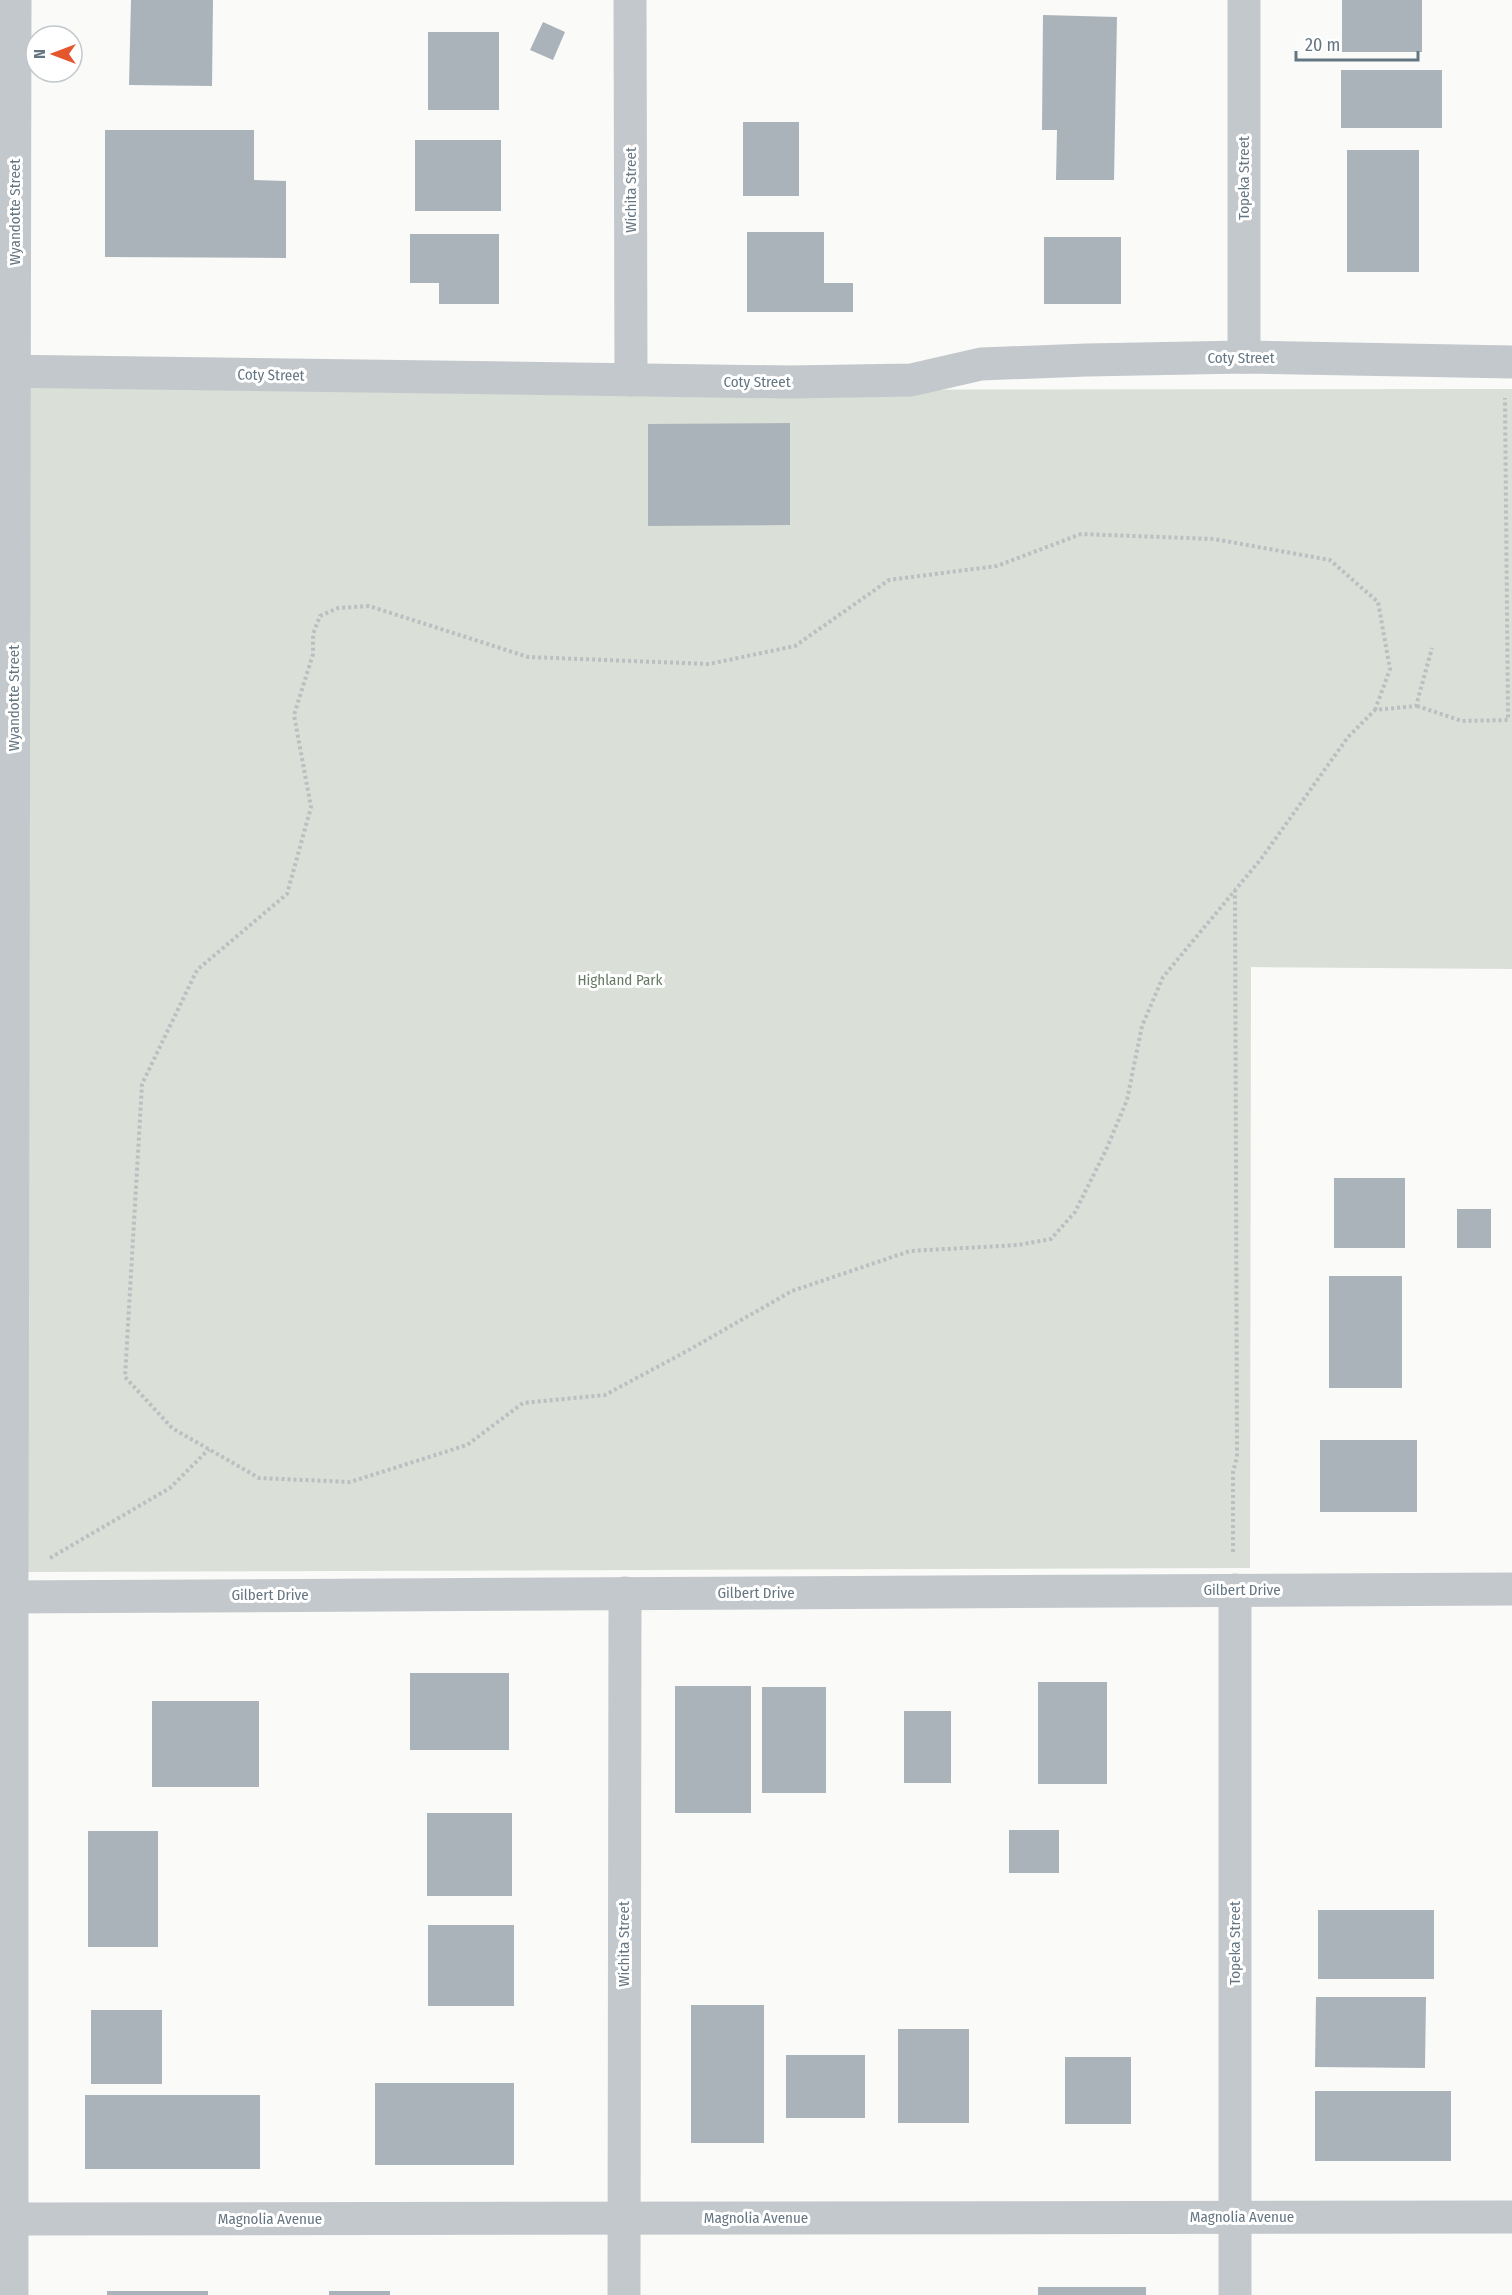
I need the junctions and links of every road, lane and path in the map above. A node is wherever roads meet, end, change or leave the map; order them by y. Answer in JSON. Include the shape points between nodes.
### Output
{"nodes":[{"id":1,"x":15,"y":0,"type":"edge"},
{"id":2,"x":630,"y":0,"type":"edge"},
{"id":3,"x":1244,"y":0,"type":"edge"},
{"id":4,"x":1244,"y":357,"type":"junction"},
{"id":5,"x":1506,"y":362,"type":"edge"},
{"id":6,"x":7,"y":371,"type":"edge"},
{"id":7,"x":632,"y":380,"type":"junction"},
{"id":8,"x":1509,"y":439,"type":"edge"},
{"id":9,"x":1432,"y":648,"type":"dead end"},
{"id":10,"x":1416,"y":706,"type":"junction"},
{"id":11,"x":1375,"y":710,"type":"junction"},
{"id":12,"x":1510,"y":720,"type":"edge"},
{"id":13,"x":1234,"y":891,"type":"junction"},
{"id":14,"x":209,"y":1449,"type":"junction"},
{"id":15,"x":1234,"y":1576,"type":"junction"},
{"id":16,"x":1512,"y":1589,"type":"edge"},
{"id":17,"x":625,"y":1593,"type":"junction"},
{"id":18,"x":6,"y":1597,"type":"edge"},
{"id":19,"x":1235,"y":2216,"type":"junction"},
{"id":20,"x":1512,"y":2217,"type":"edge"},
{"id":21,"x":6,"y":2219,"type":"edge"},
{"id":22,"x":624,"y":2219,"type":"junction"},
{"id":23,"x":12,"y":2295,"type":"edge"},
{"id":24,"x":624,"y":2295,"type":"edge"},
{"id":25,"x":1235,"y":2295,"type":"edge"}],
"edges":[{"from":1,"to":6,"type":"street","name":"Wyandotte Street"},
{"from":2,"to":7,"type":"street","name":"Wichita Street"},
{"from":3,"to":4,"type":"street","name":"Topeka Street"},
{"from":4,"to":5,"type":"street","name":"Coty Street"},
{"from":4,"to":7,"type":"street","name":"Coty Street","via":[[981,364],[911,380]]},
{"from":5,"to":8,"type":"path"},
{"from":6,"to":7,"type":"street","name":"Coty Street"},
{"from":6,"to":18,"type":"street","name":"Wyandotte Street"},
{"from":8,"to":12,"type":"path"},
{"from":9,"to":10,"type":"path"},
{"from":10,"to":11,"type":"path"},
{"from":10,"to":12,"type":"path","via":[[1462,721]]},
{"from":11,"to":13,"type":"path","via":[[1348,737],[1261,860]]},
{"from":11,"to":14,"type":"path","via":[[1390,669],[1378,602],[1330,560],[1214,539],[1081,534],[997,566],[889,580],[795,646],[709,664],[528,657],[369,606],[338,608],[320,616],[294,715],[311,807],[287,894],[197,970],[142,1084],[125,1377],[172,1428]]},
{"from":13,"to":14,"type":"path","via":[[1163,977],[1142,1026],[1127,1100],[1106,1150],[1075,1212],[1051,1239],[1018,1245],[910,1251],[792,1291],[604,1395],[523,1402],[467,1445],[350,1482],[259,1478]]},
{"from":13,"to":15,"type":"path","via":[[1237,1457],[1233,1472]]},
{"from":14,"to":18,"type":"path","via":[[170,1488],[26,1572]]},
{"from":15,"to":16,"type":"street","name":"Gilbert Drive"},
{"from":15,"to":17,"type":"street","name":"Gilbert Drive"},
{"from":15,"to":19,"type":"street","name":"Topeka Street"},
{"from":17,"to":18,"type":"street","name":"Gilbert Drive"},
{"from":17,"to":22,"type":"street","name":"Wichita Street"},
{"from":18,"to":21,"type":"street","name":"Wyandotte Street"},
{"from":19,"to":20,"type":"street","name":"Magnolia Avenue"},
{"from":19,"to":22,"type":"street","name":"Magnolia Avenue"},
{"from":19,"to":25,"type":"street","name":"Topeka Street"},
{"from":21,"to":22,"type":"street","name":"Magnolia Avenue"},
{"from":21,"to":23,"type":"street","name":"Wyandotte Street"},
{"from":22,"to":24,"type":"street","name":"Wichita Street"}]}
